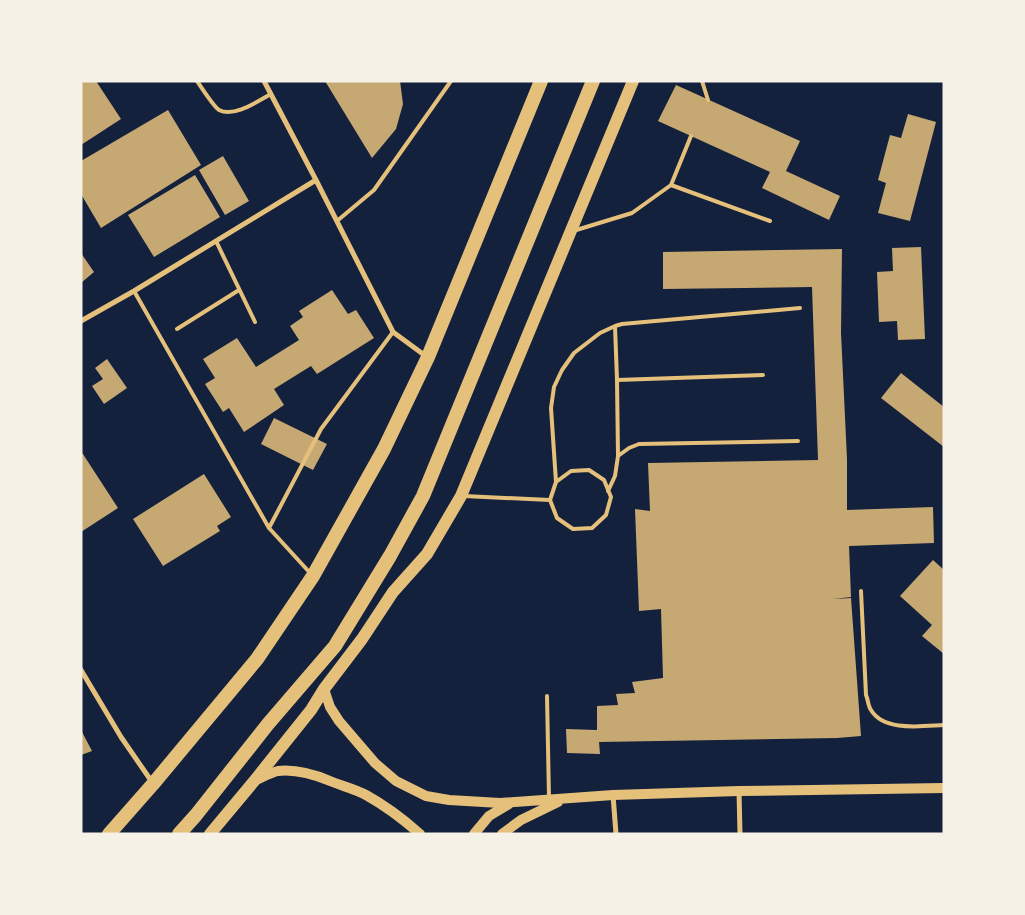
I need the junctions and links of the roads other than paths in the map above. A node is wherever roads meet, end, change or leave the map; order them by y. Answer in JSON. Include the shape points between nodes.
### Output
{"nodes":[{"id":1,"x":197,"y":81,"type":"edge"},
{"id":2,"x":264,"y":81,"type":"edge"},
{"id":3,"x":451,"y":81,"type":"edge"},
{"id":4,"x":541,"y":81,"type":"edge"},
{"id":5,"x":593,"y":81,"type":"edge"},
{"id":6,"x":633,"y":81,"type":"edge"},
{"id":7,"x":702,"y":81,"type":"edge"},
{"id":8,"x":271,"y":94,"type":"junction"},
{"id":9,"x":708,"y":100,"type":"dead end"},
{"id":10,"x":691,"y":136,"type":"dead end"},
{"id":11,"x":316,"y":180,"type":"junction"},
{"id":12,"x":672,"y":185,"type":"junction"},
{"id":13,"x":337,"y":221,"type":"junction"},
{"id":14,"x":770,"y":221,"type":"dead end"},
{"id":15,"x":570,"y":232,"type":"junction"},
{"id":16,"x":216,"y":241,"type":"junction"},
{"id":17,"x":239,"y":290,"type":"junction"},
{"id":18,"x":134,"y":291,"type":"junction"},
{"id":19,"x":800,"y":308,"type":"dead end"},
{"id":20,"x":81,"y":321,"type":"edge"},
{"id":21,"x":255,"y":322,"type":"dead end"},
{"id":22,"x":615,"y":326,"type":"junction"},
{"id":23,"x":177,"y":329,"type":"dead end"},
{"id":24,"x":393,"y":332,"type":"junction"},
{"id":25,"x":428,"y":357,"type":"junction"},
{"id":26,"x":763,"y":375,"type":"dead end"},
{"id":27,"x":617,"y":380,"type":"junction"},
{"id":28,"x":798,"y":441,"type":"dead end"},
{"id":29,"x":618,"y":456,"type":"junction"},
{"id":30,"x":556,"y":482,"type":"junction"},
{"id":31,"x":608,"y":491,"type":"junction"},
{"id":32,"x":461,"y":496,"type":"junction"},
{"id":33,"x":550,"y":500,"type":"junction"},
{"id":34,"x":269,"y":528,"type":"junction"},
{"id":35,"x":313,"y":576,"type":"junction"},
{"id":36,"x":861,"y":590,"type":"dead end"},
{"id":37,"x":345,"y":630,"type":"junction"},
{"id":38,"x":362,"y":639,"type":"junction"},
{"id":39,"x":81,"y":670,"type":"edge"},
{"id":40,"x":324,"y":689,"type":"junction"},
{"id":41,"x":547,"y":696,"type":"dead end"},
{"id":42,"x":944,"y":725,"type":"edge"},
{"id":43,"x":255,"y":780,"type":"junction"},
{"id":44,"x":153,"y":784,"type":"junction"},
{"id":45,"x":944,"y":788,"type":"edge"},
{"id":46,"x":739,"y":791,"type":"junction"},
{"id":47,"x":613,"y":796,"type":"junction"},
{"id":48,"x":564,"y":799,"type":"junction"},
{"id":49,"x":548,"y":800,"type":"junction"},
{"id":50,"x":511,"y":803,"type":"junction"},
{"id":51,"x":110,"y":834,"type":"edge"},
{"id":52,"x":179,"y":834,"type":"edge"},
{"id":53,"x":210,"y":834,"type":"edge"},
{"id":54,"x":420,"y":834,"type":"edge"},
{"id":55,"x":474,"y":834,"type":"edge"},
{"id":56,"x":502,"y":834,"type":"edge"},
{"id":57,"x":616,"y":834,"type":"edge"},
{"id":58,"x":740,"y":834,"type":"edge"}],
"edges":[{"from":1,"to":8,"type":"lane","via":[[218,110],[226,112],[243,109]]},
{"from":2,"to":8,"type":"street"},
{"from":3,"to":13,"type":"lane","via":[[374,190]]},
{"from":4,"to":25,"type":"highway"},
{"from":5,"to":37,"type":"highway","via":[[423,496]]},
{"from":6,"to":15,"type":"main road"},
{"from":7,"to":9,"type":"lane"},
{"from":8,"to":11,"type":"street"},
{"from":10,"to":12,"type":"lane"},
{"from":11,"to":13,"type":"street"},
{"from":11,"to":16,"type":"street"},
{"from":12,"to":14,"type":"lane"},
{"from":12,"to":15,"type":"lane","via":[[632,213]]},
{"from":13,"to":24,"type":"street"},
{"from":15,"to":32,"type":"main road"},
{"from":16,"to":17,"type":"lane"},
{"from":16,"to":18,"type":"street"},
{"from":17,"to":21,"type":"lane"},
{"from":17,"to":23,"type":"lane"},
{"from":18,"to":20,"type":"street"},
{"from":18,"to":34,"type":"lane"},
{"from":19,"to":22,"type":"lane"},
{"from":22,"to":27,"type":"lane"},
{"from":22,"to":30,"type":"lane","via":[[574,353],[554,387],[551,408]]},
{"from":24,"to":25,"type":"street"},
{"from":24,"to":34,"type":"lane","via":[[320,429]]},
{"from":25,"to":35,"type":"highway","via":[[384,449]]},
{"from":26,"to":27,"type":"lane"},
{"from":27,"to":29,"type":"lane"},
{"from":28,"to":29,"type":"lane","via":[[639,444]]},
{"from":29,"to":31,"type":"lane","via":[[615,476]]},
{"from":30,"to":31,"type":"lane","via":[[570,471],[589,470],[604,480]]},
{"from":30,"to":33,"type":"lane"},
{"from":31,"to":33,"type":"lane","via":[[611,497],[606,515],[592,528],[573,529],[557,518]]},
{"from":32,"to":33,"type":"lane"},
{"from":32,"to":38,"type":"main road","via":[[427,554],[393,592]]},
{"from":34,"to":35,"type":"lane"},
{"from":35,"to":44,"type":"highway","via":[[256,659]]},
{"from":36,"to":42,"type":"lane","via":[[866,695],[871,710],[882,721],[904,726]]},
{"from":37,"to":38,"type":"main road"},
{"from":37,"to":52,"type":"highway"},
{"from":38,"to":40,"type":"main road"},
{"from":39,"to":44,"type":"street"},
{"from":40,"to":43,"type":"main road"},
{"from":40,"to":50,"type":"main road","via":[[339,721],[375,763],[396,781],[426,796]]},
{"from":41,"to":49,"type":"lane"},
{"from":43,"to":53,"type":"main road"},
{"from":43,"to":54,"type":"main road","via":[[284,771],[321,777],[365,795]]},
{"from":44,"to":51,"type":"highway"},
{"from":45,"to":46,"type":"main road"},
{"from":46,"to":47,"type":"main road"},
{"from":46,"to":58,"type":"street"},
{"from":47,"to":48,"type":"main road"},
{"from":47,"to":57,"type":"street"},
{"from":48,"to":49,"type":"main road"},
{"from":48,"to":56,"type":"main road","via":[[521,820]]},
{"from":49,"to":50,"type":"main road"},
{"from":50,"to":55,"type":"main road","via":[[490,816]]}]}
